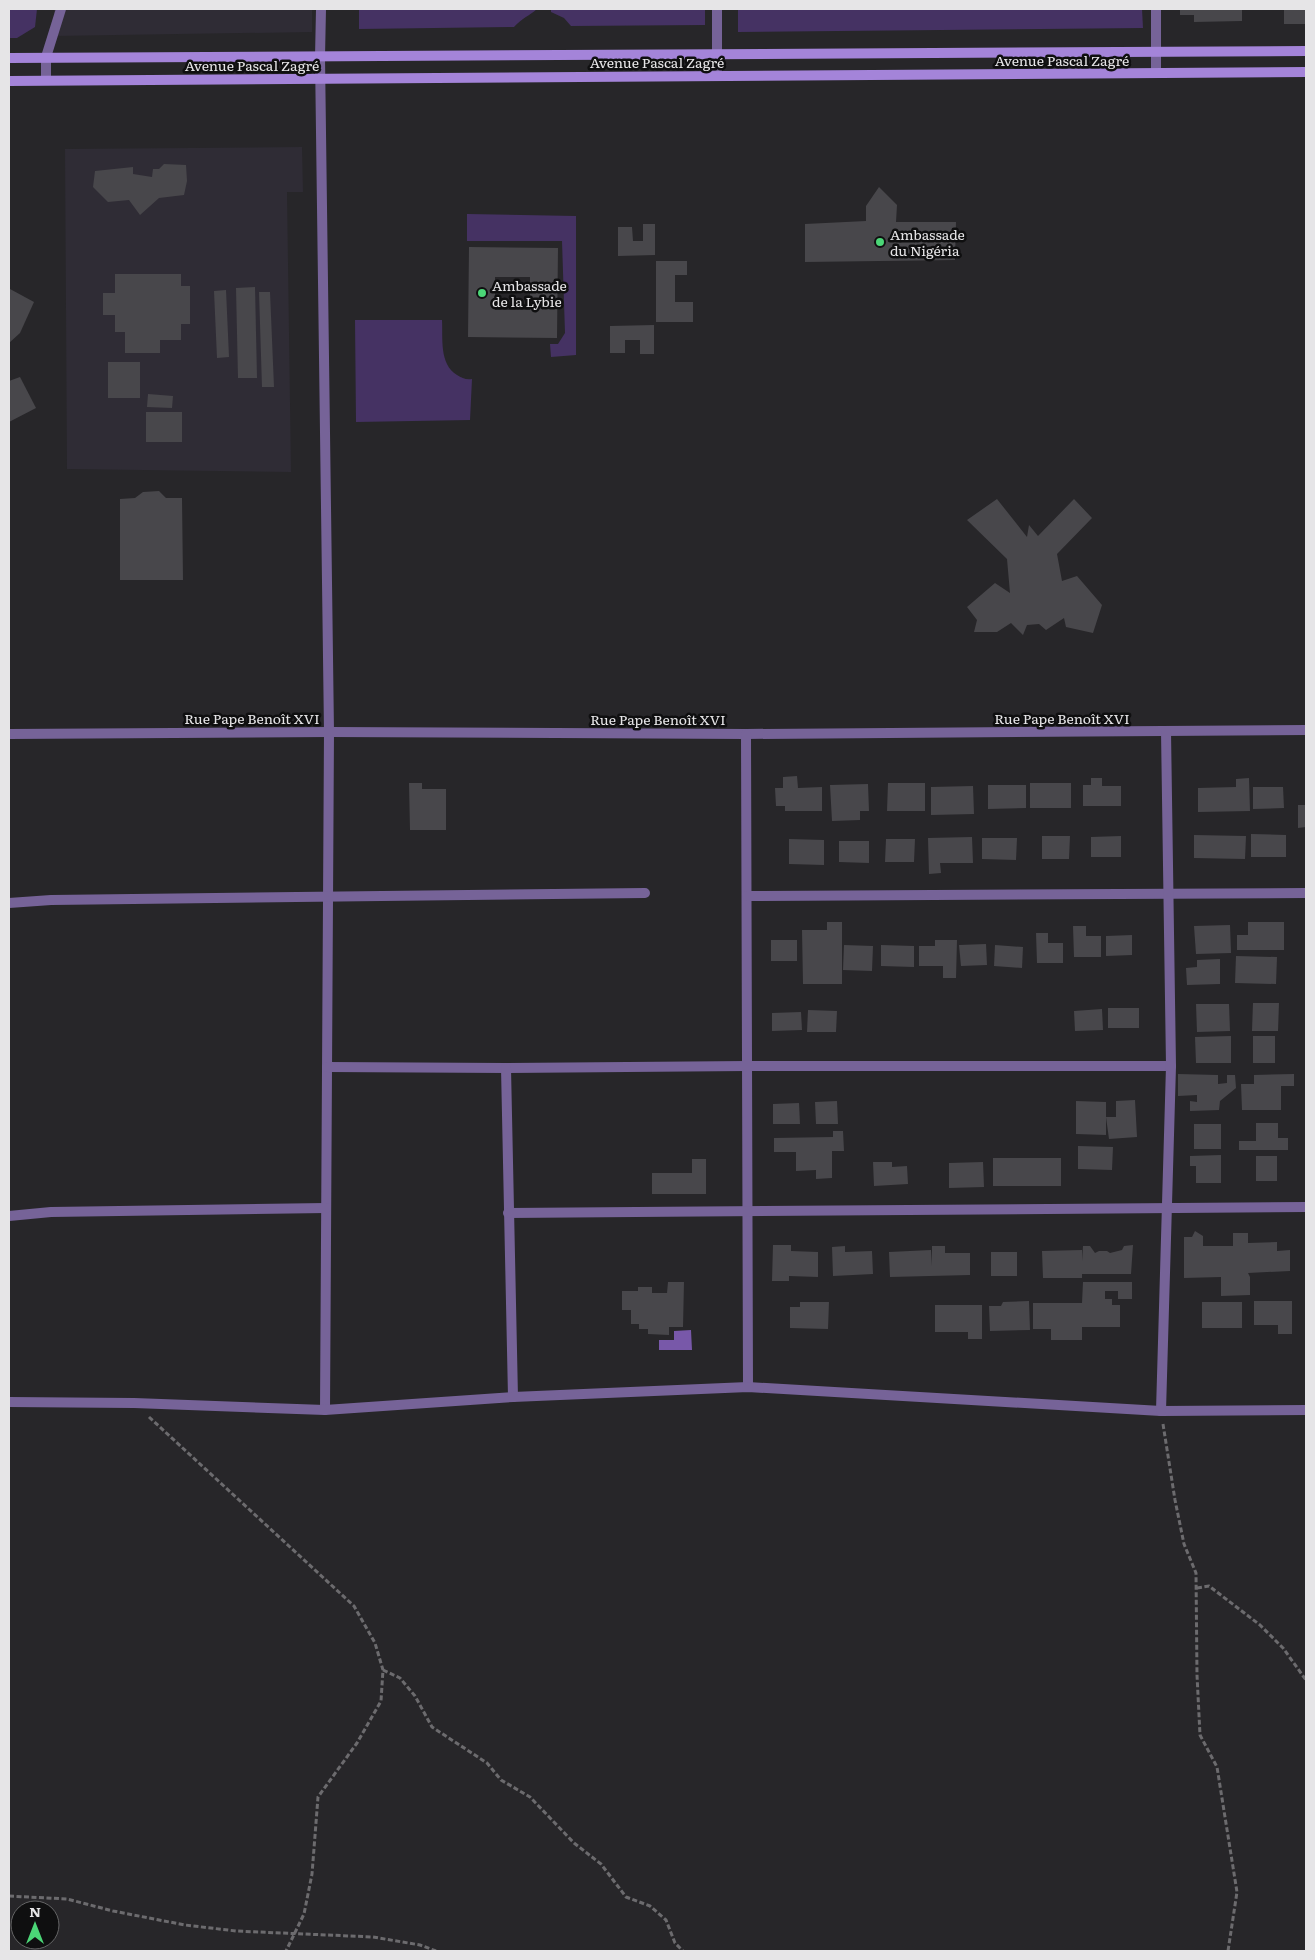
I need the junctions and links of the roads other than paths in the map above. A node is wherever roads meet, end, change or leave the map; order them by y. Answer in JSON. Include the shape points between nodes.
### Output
{"nodes":[{"id":1,"x":61,"y":9,"type":"edge"},
{"id":2,"x":321,"y":9,"type":"edge"},
{"id":3,"x":717,"y":9,"type":"edge"},
{"id":4,"x":1156,"y":9,"type":"edge"},
{"id":5,"x":1306,"y":51,"type":"edge"},
{"id":6,"x":1156,"y":52,"type":"junction"},
{"id":7,"x":717,"y":55,"type":"junction"},
{"id":8,"x":320,"y":56,"type":"junction"},
{"id":9,"x":46,"y":57,"type":"junction"},
{"id":10,"x":9,"y":58,"type":"edge"},
{"id":11,"x":1306,"y":72,"type":"edge"},
{"id":12,"x":1156,"y":73,"type":"junction"},
{"id":13,"x":717,"y":76,"type":"junction"},
{"id":14,"x":322,"y":78,"type":"junction"},
{"id":15,"x":46,"y":80,"type":"junction"},
{"id":16,"x":9,"y":81,"type":"edge"},
{"id":17,"x":1306,"y":730,"type":"edge"},
{"id":18,"x":1166,"y":731,"type":"junction"},
{"id":19,"x":329,"y":732,"type":"junction"},
{"id":20,"x":9,"y":734,"type":"edge"},
{"id":21,"x":746,"y":734,"type":"junction"},
{"id":22,"x":645,"y":893,"type":"dead end"},
{"id":23,"x":1306,"y":893,"type":"edge"},
{"id":24,"x":1168,"y":894,"type":"junction"},
{"id":25,"x":747,"y":896,"type":"junction"},
{"id":26,"x":328,"y":897,"type":"junction"},
{"id":27,"x":9,"y":903,"type":"edge"},
{"id":28,"x":327,"y":1066,"type":"junction"},
{"id":29,"x":747,"y":1066,"type":"junction"},
{"id":30,"x":1171,"y":1066,"type":"junction"},
{"id":31,"x":506,"y":1068,"type":"junction"},
{"id":32,"x":326,"y":1208,"type":"junction"},
{"id":33,"x":1168,"y":1208,"type":"junction"},
{"id":34,"x":1306,"y":1208,"type":"edge"},
{"id":35,"x":748,"y":1212,"type":"junction"},
{"id":36,"x":508,"y":1213,"type":"junction"},
{"id":37,"x":9,"y":1216,"type":"edge"},
{"id":38,"x":748,"y":1387,"type":"junction"},
{"id":39,"x":513,"y":1397,"type":"junction"},
{"id":40,"x":9,"y":1402,"type":"edge"},
{"id":41,"x":325,"y":1410,"type":"junction"},
{"id":42,"x":1306,"y":1410,"type":"edge"},
{"id":43,"x":1161,"y":1411,"type":"junction"}],
"edges":[{"from":1,"to":9,"type":"street"},
{"from":2,"to":8,"type":"street"},
{"from":3,"to":7,"type":"street"},
{"from":4,"to":6,"type":"street"},
{"from":5,"to":6,"type":"main road","name":"Avenue Pascal Zagré"},
{"from":6,"to":7,"type":"main road","name":"Avenue Pascal Zagré"},
{"from":6,"to":12,"type":"street"},
{"from":7,"to":8,"type":"main road","name":"Avenue Pascal Zagré"},
{"from":7,"to":13,"type":"street"},
{"from":8,"to":9,"type":"main road","name":"Avenue Pascal Zagré"},
{"from":8,"to":14,"type":"street"},
{"from":9,"to":10,"type":"main road","name":"Avenue Pascal Zagré"},
{"from":9,"to":15,"type":"street"},
{"from":11,"to":12,"type":"main road","name":"Avenue Pascal Zagré"},
{"from":12,"to":13,"type":"main road","name":"Avenue Pascal Zagré"},
{"from":13,"to":14,"type":"main road","name":"Avenue Pascal Zagré"},
{"from":14,"to":15,"type":"main road","name":"Avenue Pascal Zagré"},
{"from":14,"to":19,"type":"street"},
{"from":15,"to":16,"type":"main road","name":"Avenue Pascal Zagré"},
{"from":17,"to":18,"type":"street","name":"Rue Pape Benoît XVI"},
{"from":18,"to":21,"type":"street","name":"Rue Pape Benoît XVI"},
{"from":18,"to":24,"type":"street"},
{"from":19,"to":20,"type":"street","name":"Rue Pape Benoît XVI"},
{"from":19,"to":21,"type":"street","name":"Rue Pape Benoît XVI"},
{"from":19,"to":26,"type":"street"},
{"from":21,"to":25,"type":"street"},
{"from":22,"to":26,"type":"street"},
{"from":23,"to":24,"type":"street"},
{"from":24,"to":25,"type":"street"},
{"from":24,"to":30,"type":"street"},
{"from":25,"to":29,"type":"street"},
{"from":26,"to":27,"type":"street"},
{"from":26,"to":28,"type":"street"},
{"from":28,"to":31,"type":"street"},
{"from":28,"to":32,"type":"street"},
{"from":29,"to":30,"type":"street"},
{"from":29,"to":31,"type":"street"},
{"from":29,"to":35,"type":"street"},
{"from":30,"to":33,"type":"street"},
{"from":31,"to":36,"type":"street"},
{"from":32,"to":37,"type":"street","via":[[51,1212]]},
{"from":32,"to":41,"type":"street"},
{"from":33,"to":34,"type":"street"},
{"from":33,"to":35,"type":"street"},
{"from":33,"to":43,"type":"street"},
{"from":35,"to":36,"type":"street"},
{"from":35,"to":38,"type":"street"},
{"from":36,"to":39,"type":"street"},
{"from":38,"to":39,"type":"street"},
{"from":38,"to":43,"type":"street"},
{"from":39,"to":41,"type":"street"},
{"from":40,"to":41,"type":"street"},
{"from":42,"to":43,"type":"street"}]}
